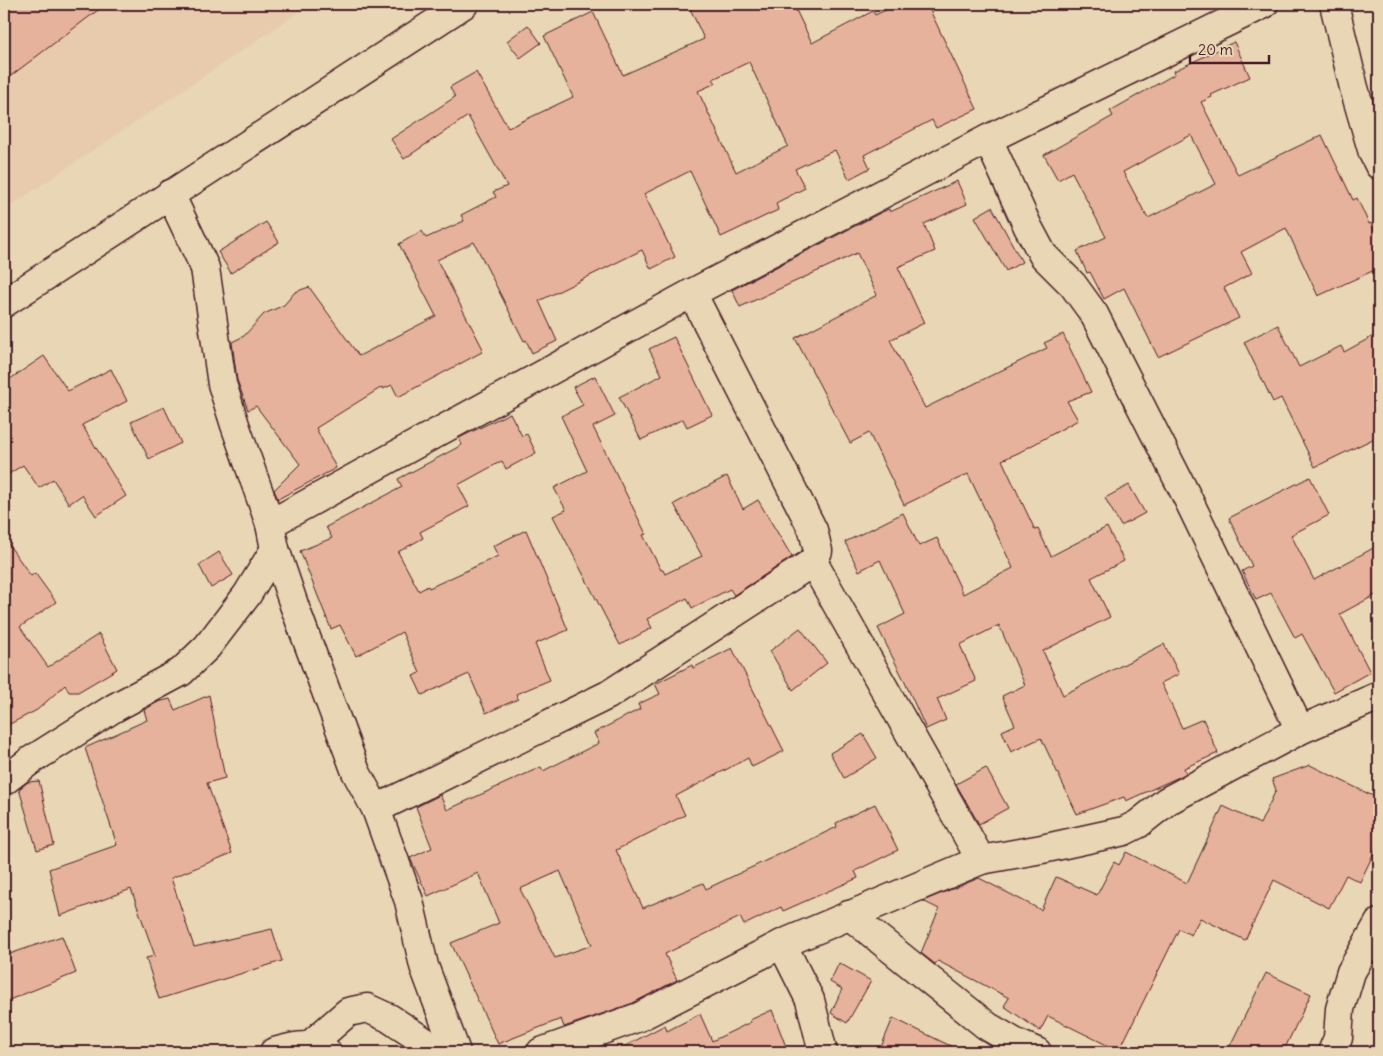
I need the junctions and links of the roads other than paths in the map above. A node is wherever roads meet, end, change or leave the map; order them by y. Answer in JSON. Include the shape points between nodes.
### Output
{"nodes":[{"id":1,"x":464,"y":4,"type":"edge"},
{"id":2,"x":1264,"y":4,"type":"edge"},
{"id":3,"x":1334,"y":4,"type":"edge"},
{"id":4,"x":988,"y":139,"type":"junction"},
{"id":5,"x":1379,"y":165,"type":"edge"},
{"id":6,"x":170,"y":194,"type":"junction"},
{"id":7,"x":692,"y":294,"type":"junction"},
{"id":8,"x":4,"y":303,"type":"edge"},
{"id":9,"x":272,"y":536,"type":"junction"},
{"id":10,"x":813,"y":562,"type":"junction"},
{"id":11,"x":247,"y":595,"type":"junction"},
{"id":12,"x":294,"y":605,"type":"junction"},
{"id":13,"x":1379,"y":696,"type":"edge"},
{"id":14,"x":1300,"y":730,"type":"junction"},
{"id":15,"x":4,"y":781,"type":"edge"},
{"id":16,"x":376,"y":809,"type":"junction"},
{"id":17,"x":981,"y":860,"type":"junction"},
{"id":18,"x":849,"y":915,"type":"junction"},
{"id":19,"x":1379,"y":923,"type":"edge"},
{"id":20,"x":782,"y":944,"type":"junction"},
{"id":21,"x":319,"y":1049,"type":"edge"},
{"id":22,"x":442,"y":1051,"type":"edge"},
{"id":23,"x":274,"y":1052,"type":"edge"},
{"id":24,"x":541,"y":1052,"type":"edge"},
{"id":25,"x":823,"y":1052,"type":"edge"},
{"id":26,"x":1037,"y":1052,"type":"edge"},
{"id":27,"x":1332,"y":1052,"type":"edge"}],
"edges":[{"from":1,"to":6,"type":"street"},
{"from":2,"to":4,"type":"street"},
{"from":3,"to":5,"type":"street","via":[[1354,88]]},
{"from":4,"to":7,"type":"street"},
{"from":4,"to":14,"type":"street","via":[[1044,255],[1073,285],[1094,314]]},
{"from":6,"to":8,"type":"street"},
{"from":6,"to":9,"type":"street","via":[[205,268],[222,384]]},
{"from":7,"to":9,"type":"street"},
{"from":7,"to":10,"type":"street","via":[[813,530],[818,551]]},
{"from":9,"to":11,"type":"street"},
{"from":9,"to":12,"type":"street"},
{"from":10,"to":16,"type":"street","via":[[608,695]]},
{"from":10,"to":17,"type":"street"},
{"from":11,"to":12,"type":"street"},
{"from":11,"to":15,"type":"street","via":[[207,647],[181,672],[114,708]]},
{"from":12,"to":16,"type":"street","via":[[356,772]]},
{"from":13,"to":14,"type":"street"},
{"from":14,"to":17,"type":"street","via":[[1167,801],[1124,831]]},
{"from":16,"to":22,"type":"street","via":[[408,901]]},
{"from":17,"to":18,"type":"street"},
{"from":18,"to":20,"type":"street"},
{"from":18,"to":26,"type":"street","via":[[987,1026]]},
{"from":19,"to":27,"type":"street","via":[[1351,972],[1340,1009],[1338,1038]]},
{"from":20,"to":24,"type":"street","via":[[640,1017]]},
{"from":20,"to":25,"type":"street","via":[[810,1000]]},
{"from":21,"to":22,"type":"street","via":[[348,1012],[367,1008],[390,1018]]},
{"from":21,"to":23,"type":"street","via":[[297,1046]]}]}
